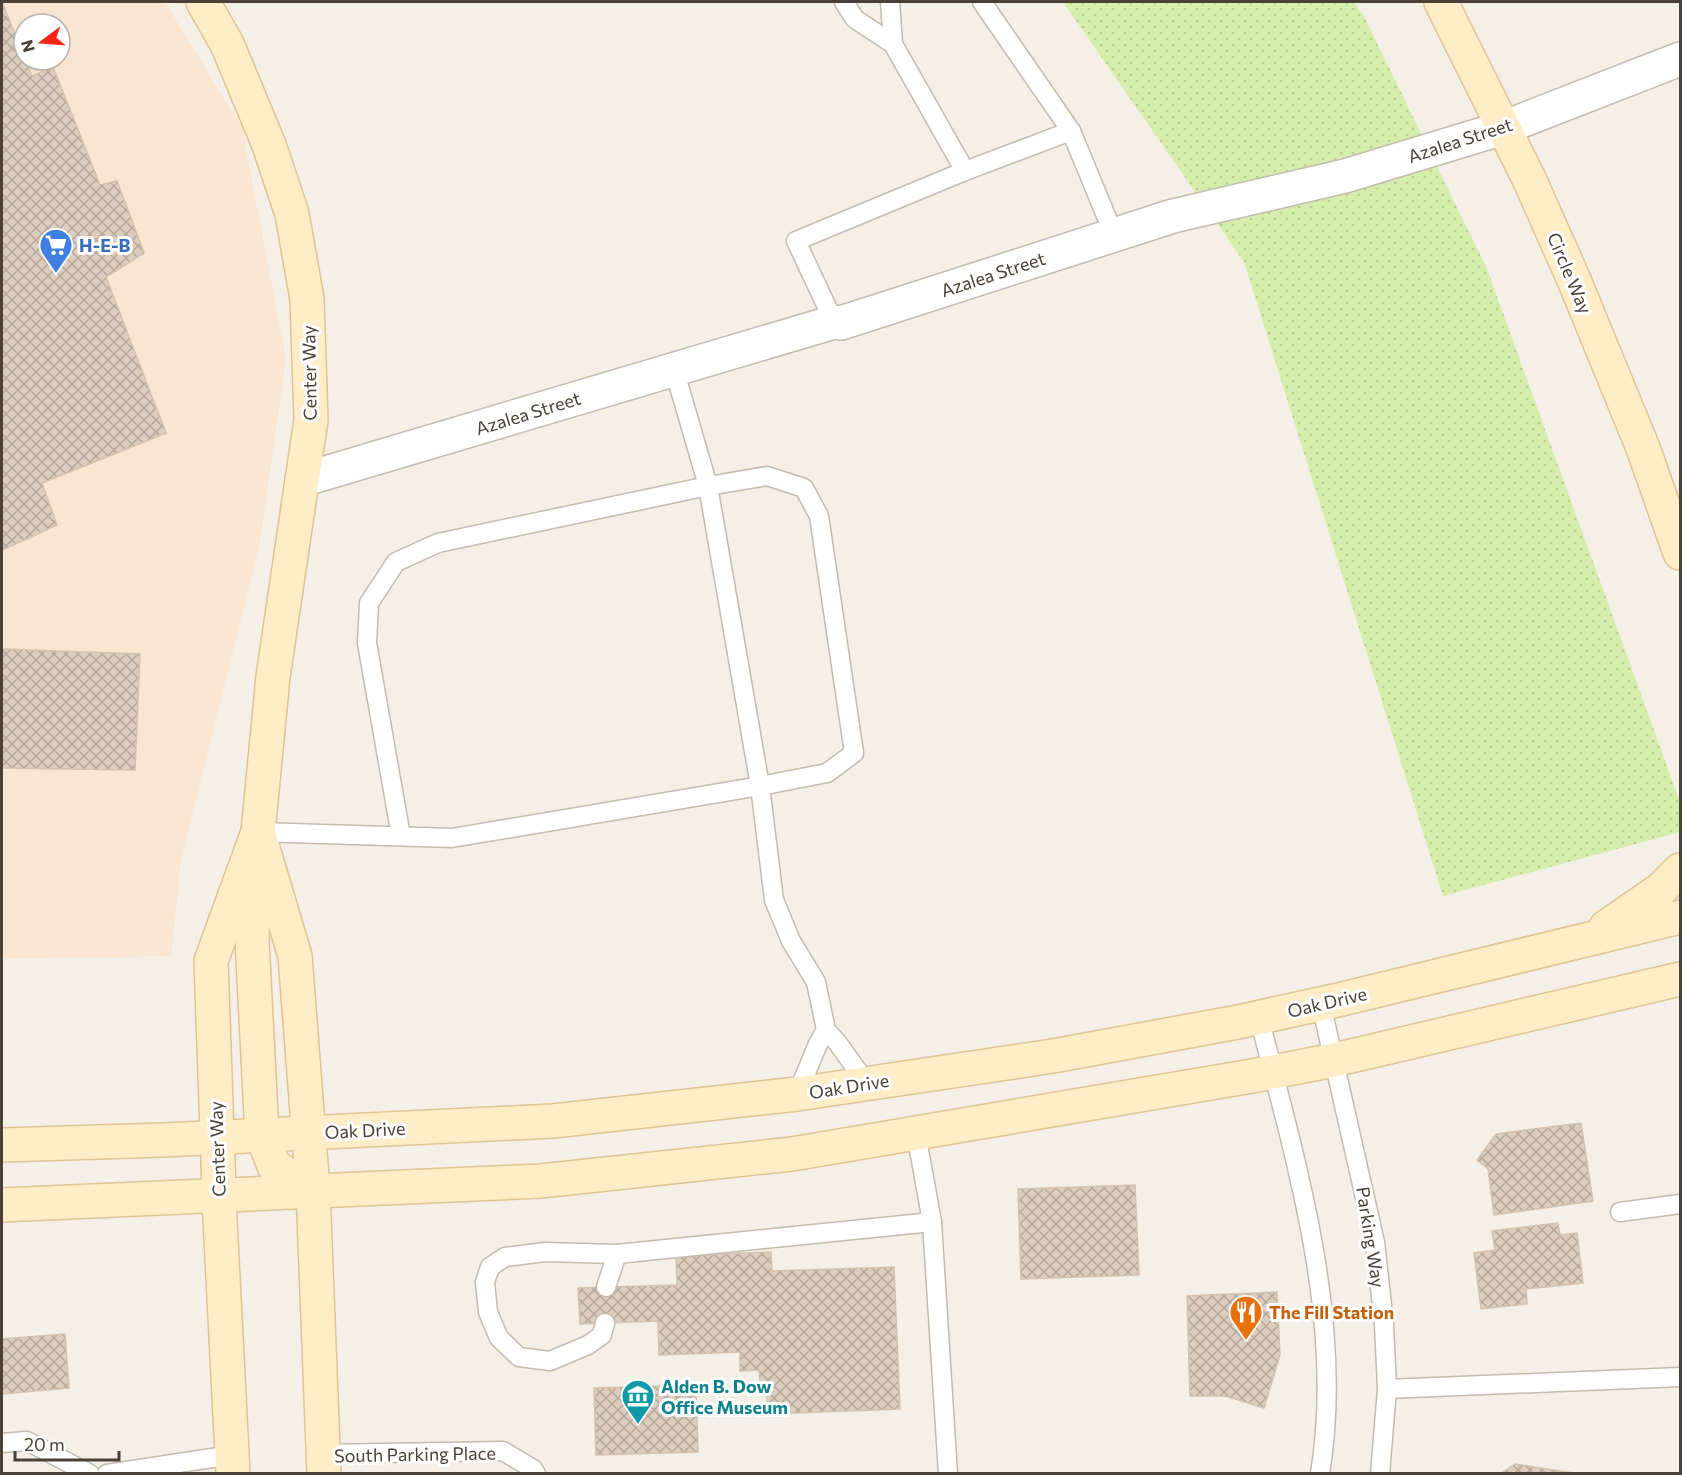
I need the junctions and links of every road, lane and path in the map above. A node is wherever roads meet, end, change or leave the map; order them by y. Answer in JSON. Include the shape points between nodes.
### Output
{"nodes":[{"id":1,"x":202,"y":2,"type":"edge"},
{"id":2,"x":844,"y":2,"type":"edge"},
{"id":3,"x":890,"y":2,"type":"edge"},
{"id":4,"x":982,"y":2,"type":"edge"},
{"id":5,"x":1441,"y":2,"type":"edge"},
{"id":6,"x":894,"y":44,"type":"junction"},
{"id":7,"x":1680,"y":59,"type":"edge"},
{"id":8,"x":1503,"y":128,"type":"junction"},
{"id":9,"x":1071,"y":131,"type":"junction"},
{"id":10,"x":965,"y":171,"type":"junction"},
{"id":11,"x":1114,"y":235,"type":"junction"},
{"id":12,"x":834,"y":322,"type":"junction"},
{"id":13,"x":674,"y":369,"type":"junction"},
{"id":14,"x":302,"y":480,"type":"junction"},
{"id":15,"x":708,"y":486,"type":"junction"},
{"id":16,"x":1680,"y":553,"type":"edge"},
{"id":17,"x":760,"y":786,"type":"junction"},
{"id":18,"x":258,"y":832,"type":"junction"},
{"id":19,"x":401,"y":836,"type":"junction"},
{"id":20,"x":1680,"y":870,"type":"edge"},
{"id":21,"x":1680,"y":917,"type":"edge"},
{"id":22,"x":1592,"y":937,"type":"junction"},
{"id":23,"x":1675,"y":984,"type":"edge"},
{"id":24,"x":1321,"y":1004,"type":"junction"},
{"id":25,"x":1259,"y":1017,"type":"junction"},
{"id":26,"x":826,"y":1030,"type":"junction"},
{"id":27,"x":1334,"y":1060,"type":"junction"},
{"id":28,"x":1273,"y":1072,"type":"junction"},
{"id":29,"x":867,"y":1084,"type":"junction"},
{"id":30,"x":797,"y":1094,"type":"junction"},
{"id":31,"x":309,"y":1133,"type":"junction"},
{"id":32,"x":916,"y":1133,"type":"junction"},
{"id":33,"x":262,"y":1135,"type":"junction"},
{"id":34,"x":217,"y":1137,"type":"junction"},
{"id":35,"x":2,"y":1144,"type":"edge"},
{"id":36,"x":313,"y":1190,"type":"junction"},
{"id":37,"x":219,"y":1195,"type":"junction"},
{"id":38,"x":2,"y":1204,"type":"edge"},
{"id":39,"x":1680,"y":1204,"type":"edge"},
{"id":40,"x":1620,"y":1212,"type":"dead end"},
{"id":41,"x":932,"y":1222,"type":"junction"},
{"id":42,"x":616,"y":1254,"type":"junction"},
{"id":43,"x":606,"y":1287,"type":"dead end"},
{"id":44,"x":605,"y":1323,"type":"dead end"},
{"id":45,"x":1680,"y":1377,"type":"edge"},
{"id":46,"x":1387,"y":1389,"type":"junction"},
{"id":47,"x":2,"y":1443,"type":"edge"},
{"id":48,"x":233,"y":1464,"type":"edge"},
{"id":49,"x":324,"y":1464,"type":"edge"},
{"id":50,"x":90,"y":1473,"type":"edge"},
{"id":51,"x":107,"y":1473,"type":"edge"},
{"id":52,"x":536,"y":1473,"type":"edge"},
{"id":53,"x":948,"y":1473,"type":"edge"},
{"id":54,"x":1320,"y":1473,"type":"edge"},
{"id":55,"x":1380,"y":1473,"type":"edge"}],
"edges":[{"from":1,"to":14,"type":"main road","name":"Center Way","via":[[227,44],[269,145],[292,214],[307,299],[311,398]]},
{"from":2,"to":6,"type":"lane","via":[[855,19]]},
{"from":3,"to":6,"type":"lane"},
{"from":4,"to":9,"type":"lane"},
{"from":5,"to":8,"type":"main road","name":"Circle Way"},
{"from":6,"to":10,"type":"lane"},
{"from":7,"to":8,"type":"street","name":"Azalea Street"},
{"from":8,"to":11,"type":"street","name":"Azalea Street","via":[[1345,176],[1173,216]]},
{"from":8,"to":16,"type":"main road","name":"Circle Way","via":[[1574,280],[1643,448]]},
{"from":9,"to":10,"type":"lane"},
{"from":9,"to":11,"type":"lane"},
{"from":10,"to":12,"type":"lane","via":[[796,241]]},
{"from":11,"to":12,"type":"street","name":"Azalea Street"},
{"from":12,"to":13,"type":"street","name":"Azalea Street"},
{"from":13,"to":14,"type":"street","name":"Azalea Street"},
{"from":13,"to":15,"type":"lane"},
{"from":14,"to":18,"type":"main road","name":"Center Way","via":[[273,677]]},
{"from":15,"to":17,"type":"lane"},
{"from":15,"to":17,"type":"lane","via":[[767,476],[804,488],[819,516],[854,753],[827,773]]},
{"from":15,"to":19,"type":"lane","via":[[438,543],[396,562],[369,603],[367,643]]},
{"from":17,"to":19,"type":"lane","via":[[452,838]]},
{"from":17,"to":26,"type":"lane","via":[[774,900],[791,941],[816,982]]},
{"from":18,"to":19,"type":"lane"},
{"from":18,"to":31,"type":"main road","name":"Center Way","via":[[295,956]]},
{"from":18,"to":33,"type":"main road","via":[[252,940]]},
{"from":18,"to":34,"type":"main road","name":"Center Way","via":[[211,961]]},
{"from":20,"to":22,"type":"main road","via":[[1661,890]]},
{"from":21,"to":22,"type":"main road","name":"Oak Drive"},
{"from":22,"to":24,"type":"main road","name":"Oak Drive"},
{"from":23,"to":27,"type":"main road"},
{"from":24,"to":25,"type":"main road","name":"Oak Drive"},
{"from":24,"to":27,"type":"lane","name":"Parking Way"},
{"from":25,"to":28,"type":"lane"},
{"from":25,"to":29,"type":"main road","name":"Oak Drive","via":[[1053,1056]]},
{"from":26,"to":29,"type":"lane"},
{"from":26,"to":30,"type":"lane"},
{"from":27,"to":28,"type":"main road"},
{"from":27,"to":46,"type":"lane","name":"Parking Way","via":[[1375,1242]]},
{"from":28,"to":32,"type":"main road"},
{"from":28,"to":54,"type":"lane","via":[[1304,1198],[1320,1286],[1326,1365]]},
{"from":29,"to":30,"type":"main road","name":"Oak Drive"},
{"from":30,"to":31,"type":"main road","name":"Oak Drive","via":[[553,1121]]},
{"from":31,"to":33,"type":"main road","name":"Oak Drive"},
{"from":31,"to":36,"type":"main road","name":"Center Way"},
{"from":32,"to":36,"type":"main road","via":[[792,1155],[541,1181]]},
{"from":32,"to":41,"type":"lane"},
{"from":33,"to":34,"type":"main road","name":"Oak Drive"},
{"from":33,"to":36,"type":"main road","via":[[274,1166]]},
{"from":34,"to":35,"type":"main road","name":"Oak Drive"},
{"from":34,"to":37,"type":"main road","name":"Center Way"},
{"from":36,"to":37,"type":"main road"},
{"from":36,"to":49,"type":"main road","name":"Center Way"},
{"from":37,"to":38,"type":"main road"},
{"from":37,"to":48,"type":"main road","name":"Center Way"},
{"from":39,"to":40,"type":"lane"},
{"from":41,"to":42,"type":"lane"},
{"from":41,"to":53,"type":"lane"},
{"from":42,"to":43,"type":"lane"},
{"from":42,"to":44,"type":"lane","via":[[545,1252],[505,1257],[490,1267],[485,1282],[488,1311],[499,1338],[519,1357],[550,1361],[595,1340],[602,1335]]},
{"from":45,"to":46,"type":"lane"},
{"from":46,"to":55,"type":"lane","name":"Parking Way"},
{"from":47,"to":50,"type":"lane","via":[[27,1441]]},
{"from":48,"to":51,"type":"lane"},
{"from":49,"to":52,"type":"lane","name":"South Parking Place","via":[[503,1451]]}]}
